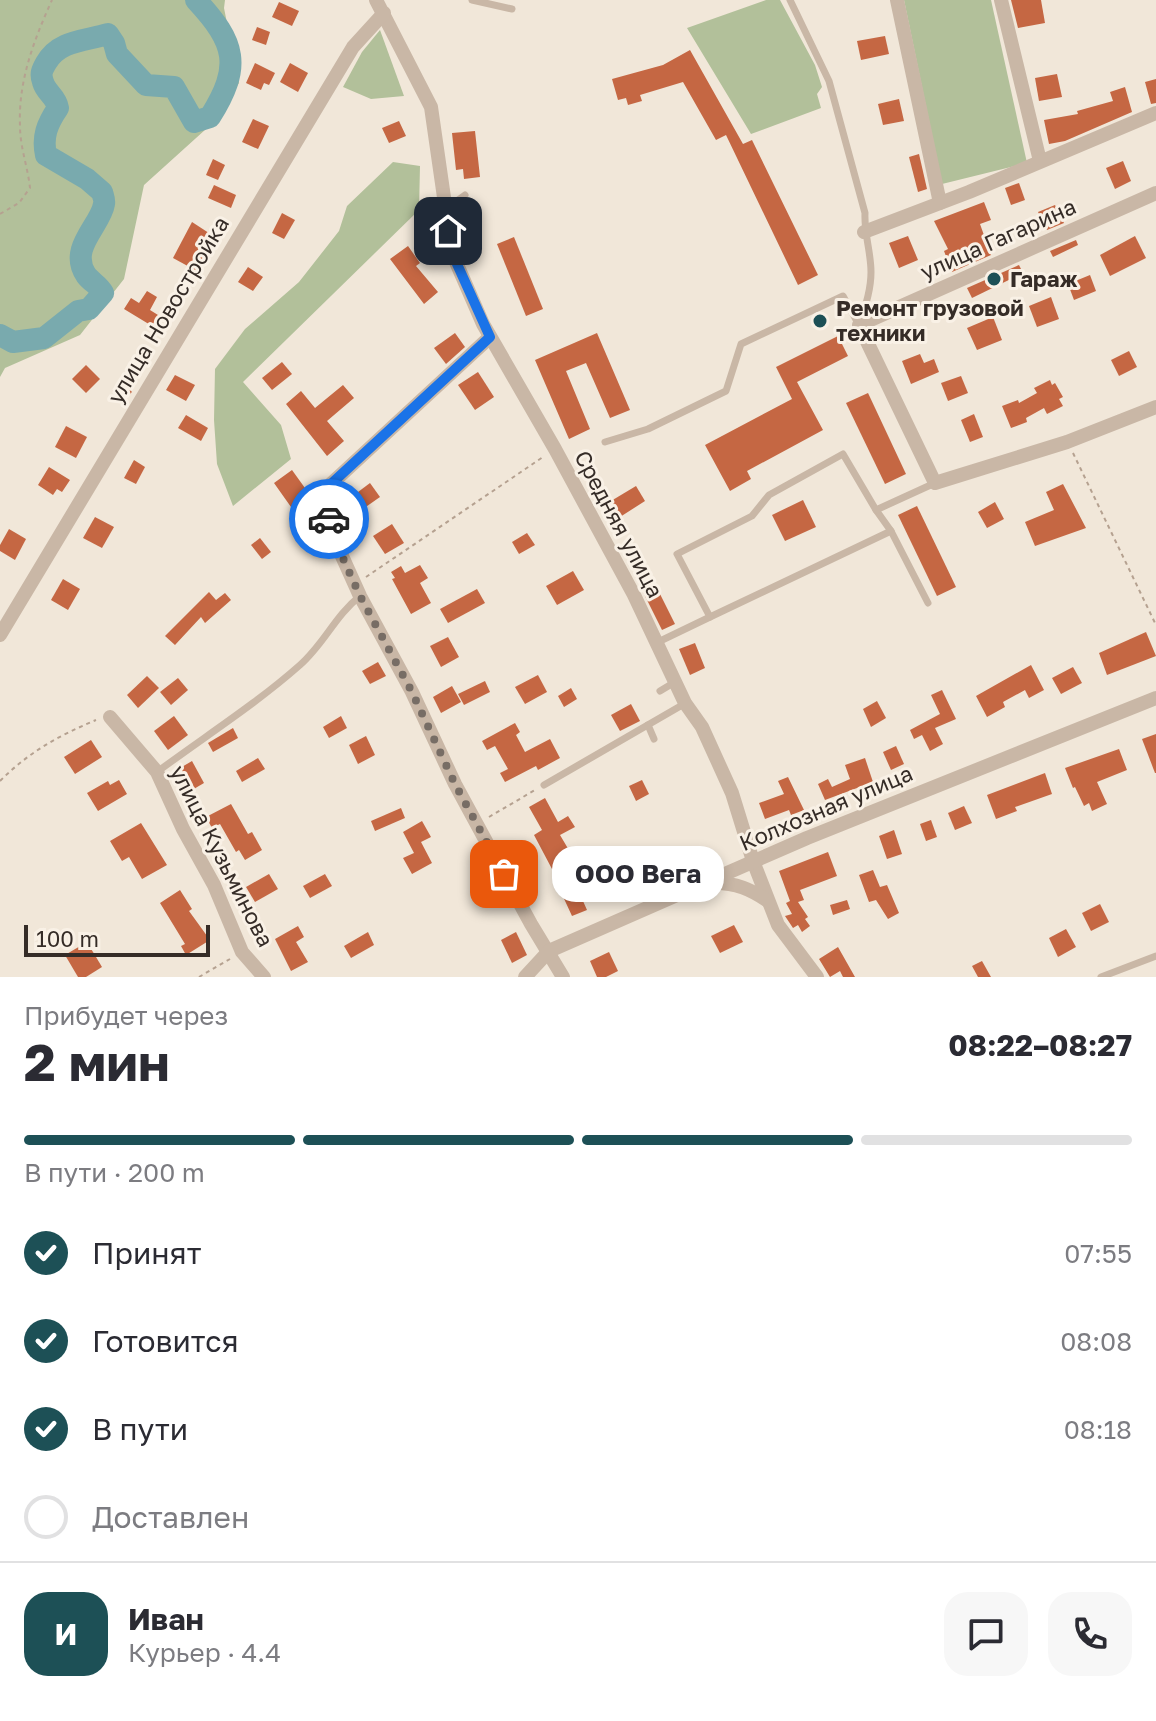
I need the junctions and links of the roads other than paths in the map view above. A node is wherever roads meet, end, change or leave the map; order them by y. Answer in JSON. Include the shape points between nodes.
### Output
{"nodes":[{"id":1,"x":472,"y":0,"type":"edge"},
{"id":2,"x":790,"y":0,"type":"edge"},
{"id":3,"x":897,"y":0,"type":"edge"},
{"id":4,"x":1001,"y":0,"type":"edge"},
{"id":5,"x":380,"y":7,"type":"edge"},
{"id":6,"x":512,"y":9,"type":"dead end"},
{"id":7,"x":1156,"y":113,"type":"edge"},
{"id":8,"x":1040,"y":161,"type":"junction"},
{"id":9,"x":1156,"y":193,"type":"edge"},
{"id":10,"x":465,"y":195,"type":"dead end"},
{"id":11,"x":940,"y":203,"type":"junction"},
{"id":12,"x":445,"y":209,"type":"junction"},
{"id":13,"x":864,"y":232,"type":"junction"},
{"id":14,"x":859,"y":325,"type":"junction"},
{"id":15,"x":490,"y":337,"type":"junction"},
{"id":16,"x":1156,"y":407,"type":"edge"},
{"id":17,"x":605,"y":442,"type":"dead end"},
{"id":18,"x":935,"y":483,"type":"junction"},
{"id":19,"x":876,"y":510,"type":"junction"},
{"id":20,"x":891,"y":531,"type":"junction"},
{"id":21,"x":358,"y":590,"type":"junction"},
{"id":22,"x":928,"y":603,"type":"dead end"},
{"id":23,"x":710,"y":617,"type":"junction"},
{"id":24,"x":0,"y":635,"type":"edge"},
{"id":25,"x":656,"y":643,"type":"junction"},
{"id":26,"x":675,"y":682,"type":"junction"},
{"id":27,"x":660,"y":691,"type":"dead end"},
{"id":28,"x":1156,"y":698,"type":"edge"},
{"id":29,"x":685,"y":703,"type":"junction"},
{"id":30,"x":110,"y":717,"type":"road end"},
{"id":31,"x":648,"y":725,"type":"junction"},
{"id":32,"x":654,"y":739,"type":"dead end"},
{"id":33,"x":157,"y":772,"type":"junction"},
{"id":34,"x":544,"y":785,"type":"road end"},
{"id":35,"x":753,"y":861,"type":"junction"},
{"id":36,"x":710,"y":882,"type":"junction"},
{"id":37,"x":768,"y":901,"type":"junction"},
{"id":38,"x":549,"y":951,"type":"junction"},
{"id":39,"x":1156,"y":956,"type":"edge"},
{"id":40,"x":264,"y":977,"type":"edge"},
{"id":41,"x":525,"y":977,"type":"edge"},
{"id":42,"x":563,"y":977,"type":"edge"},
{"id":43,"x":817,"y":977,"type":"edge"},
{"id":44,"x":1101,"y":977,"type":"edge"}],
"edges":[{"from":1,"to":6,"type":"lane"},
{"from":2,"to":13,"type":"lane","via":[[829,81],[865,213]]},
{"from":3,"to":11,"type":"street"},
{"from":4,"to":8,"type":"street"},
{"from":5,"to":12,"type":"street","name":"Средняя улица","via":[[431,107]]},
{"from":5,"to":24,"type":"street","name":"улица Новостройка"},
{"from":7,"to":8,"type":"street"},
{"from":8,"to":11,"type":"street"},
{"from":9,"to":14,"type":"street","name":"улица Гагарина"},
{"from":10,"to":12,"type":"lane"},
{"from":11,"to":13,"type":"street"},
{"from":12,"to":15,"type":"street","name":"Средняя улица","via":[[452,253]]},
{"from":13,"to":14,"type":"lane","via":[[871,272]]},
{"from":14,"to":17,"type":"lane","via":[[843,296],[838,298],[741,344],[726,391],[648,429]]},
{"from":14,"to":18,"type":"street"},
{"from":15,"to":21,"type":"street","via":[[331,484],[324,506]]},
{"from":15,"to":25,"type":"street","name":"Средняя улица"},
{"from":16,"to":18,"type":"street"},
{"from":18,"to":19,"type":"lane"},
{"from":19,"to":20,"type":"lane"},
{"from":19,"to":23,"type":"lane","via":[[843,454],[769,495],[752,516],[677,554]]},
{"from":20,"to":22,"type":"lane"},
{"from":20,"to":23,"type":"lane"},
{"from":21,"to":33,"type":"lane","via":[[301,664]]},
{"from":21,"to":38,"type":"street","via":[[455,784]]},
{"from":23,"to":25,"type":"lane"},
{"from":25,"to":26,"type":"street","name":"Средняя улица"},
{"from":26,"to":27,"type":"lane"},
{"from":26,"to":29,"type":"street","name":"Средняя улица"},
{"from":28,"to":35,"type":"street","name":"Колхозная улица"},
{"from":29,"to":31,"type":"lane"},
{"from":29,"to":35,"type":"street","name":"Средняя улица","via":[[732,793]]},
{"from":30,"to":33,"type":"street","name":"улица Кузьминова"},
{"from":31,"to":32,"type":"lane"},
{"from":31,"to":34,"type":"lane"},
{"from":33,"to":40,"type":"street","name":"улица Кузьминова","via":[[242,952]]},
{"from":35,"to":36,"type":"street","name":"Колхозная улица"},
{"from":35,"to":37,"type":"street","name":"Средняя улица"},
{"from":36,"to":37,"type":"street","via":[[749,888]]},
{"from":36,"to":38,"type":"street","name":"Колхозная улица"},
{"from":37,"to":43,"type":"street","name":"Средняя улица","via":[[778,925]]},
{"from":38,"to":41,"type":"street","name":"Колхозная улица"},
{"from":38,"to":42,"type":"street"},
{"from":39,"to":44,"type":"lane"}]}
